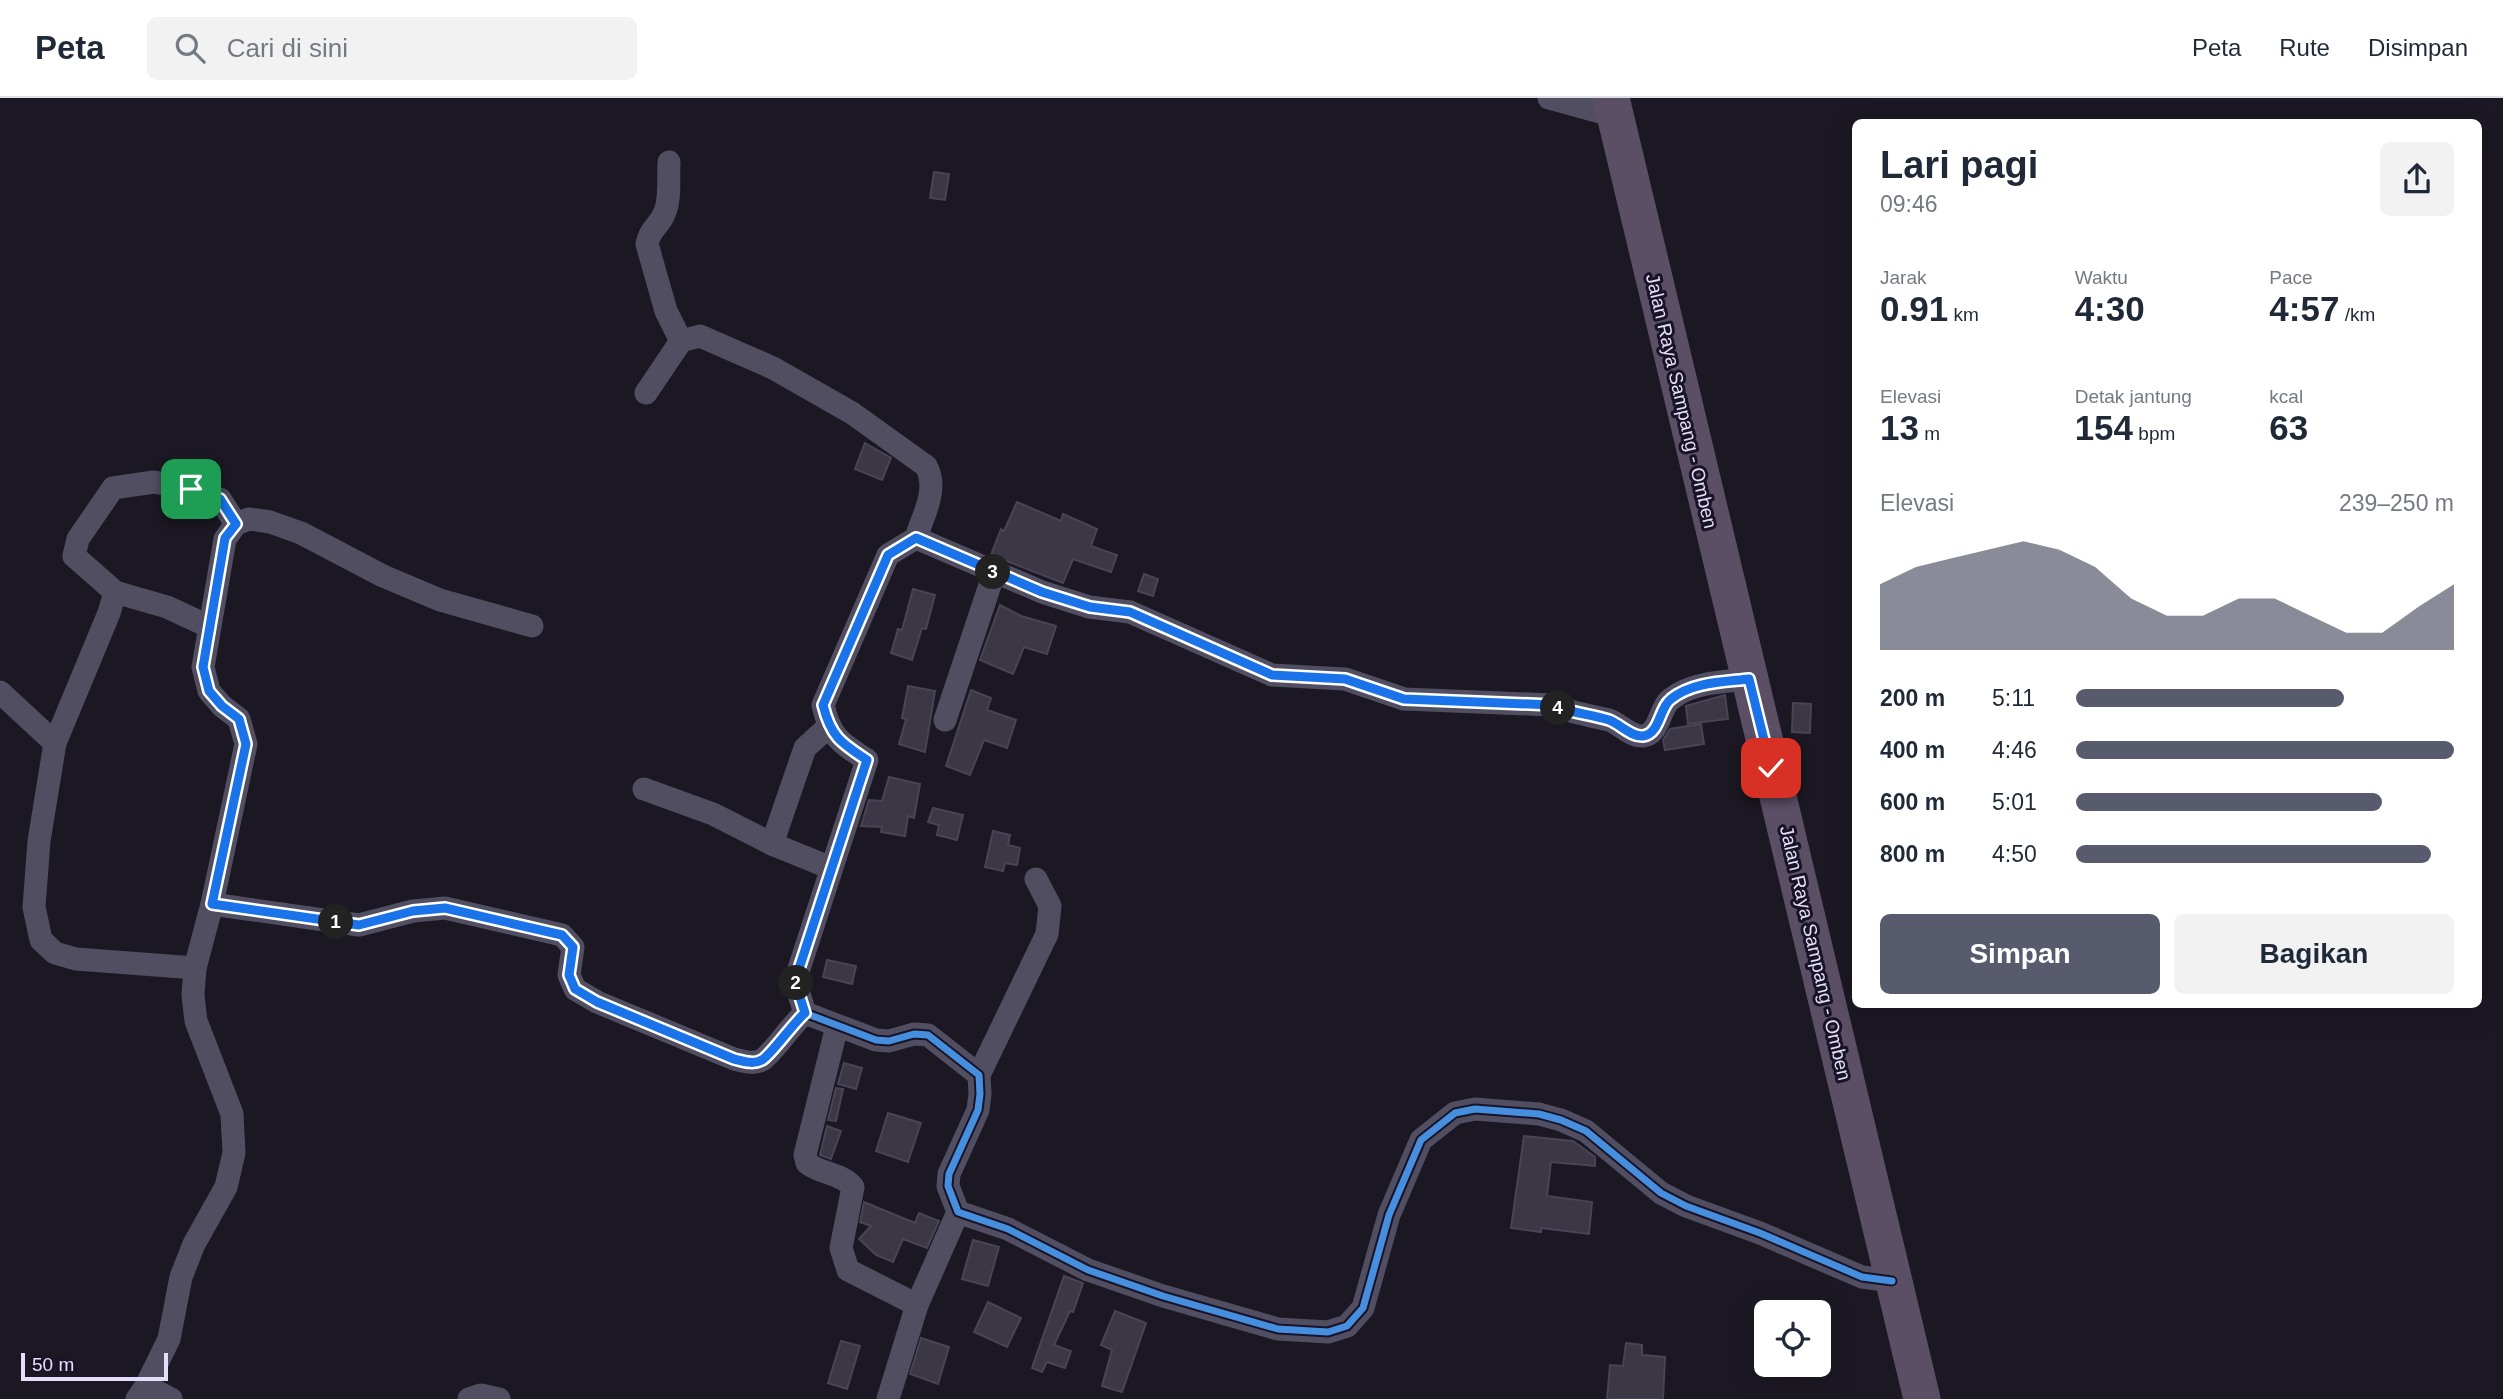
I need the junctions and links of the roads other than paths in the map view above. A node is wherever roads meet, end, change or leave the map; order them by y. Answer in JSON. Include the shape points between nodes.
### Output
{"nodes":[{"id":1,"x":1549,"y":98,"type":"edge"},
{"id":2,"x":1612,"y":107,"type":"edge"},
{"id":3,"x":668,"y":162,"type":"dead end"},
{"id":4,"x":681,"y":341,"type":"junction"},
{"id":5,"x":646,"y":394,"type":"dead end"},
{"id":6,"x":236,"y":524,"type":"junction"},
{"id":7,"x":916,"y":538,"type":"junction"},
{"id":8,"x":994,"y":573,"type":"junction"},
{"id":9,"x":115,"y":592,"type":"junction"},
{"id":10,"x":532,"y":625,"type":"dead end"},
{"id":11,"x":210,"y":627,"type":"junction"},
{"id":12,"x":1749,"y":679,"type":"junction"},
{"id":13,"x":0,"y":692,"type":"edge"},
{"id":14,"x":945,"y":720,"type":"dead end"},
{"id":15,"x":828,"y":727,"type":"junction"},
{"id":16,"x":55,"y":743,"type":"junction"},
{"id":17,"x":644,"y":789,"type":"dead end"},
{"id":18,"x":772,"y":844,"type":"junction"},
{"id":19,"x":831,"y":868,"type":"junction"},
{"id":20,"x":1036,"y":880,"type":"dead end"},
{"id":21,"x":212,"y":904,"type":"junction"},
{"id":22,"x":195,"y":968,"type":"junction"},
{"id":23,"x":805,"y":1013,"type":"junction"},
{"id":24,"x":837,"y":1026,"type":"junction"},
{"id":25,"x":979,"y":1075,"type":"junction"},
{"id":26,"x":958,"y":1212,"type":"junction"},
{"id":27,"x":1892,"y":1281,"type":"junction"},
{"id":28,"x":917,"y":1305,"type":"junction"},
{"id":29,"x":141,"y":1393,"type":"edge"},
{"id":30,"x":171,"y":1399,"type":"edge"},
{"id":31,"x":469,"y":1399,"type":"edge"},
{"id":32,"x":499,"y":1399,"type":"edge"},
{"id":33,"x":888,"y":1399,"type":"edge"},
{"id":34,"x":1922,"y":1399,"type":"edge"}],
"edges":[{"from":1,"to":2,"type":"street"},
{"from":2,"to":12,"type":"main road","name":"Jalan Raya Sampang - Omben"},
{"from":3,"to":4,"type":"street","via":[[666,208],[647,244],[666,311]]},
{"from":4,"to":5,"type":"street"},
{"from":4,"to":7,"type":"street","via":[[700,336],[773,368],[852,413],[926,466],[932,475],[930,499]]},
{"from":6,"to":9,"type":"street","via":[[220,499],[191,489],[154,482],[113,488],[78,539],[74,556]]},
{"from":6,"to":10,"type":"street","via":[[249,519],[270,522],[440,600]]},
{"from":6,"to":11,"type":"street","via":[[225,538]]},
{"from":7,"to":8,"type":"street"},
{"from":7,"to":15,"type":"street","via":[[888,555],[823,705]]},
{"from":8,"to":12,"type":"street","via":[[1090,607],[1130,612],[1272,675],[1345,679],[1404,699],[1552,705],[1572,714],[1610,720],[1644,736],[1653,732],[1668,700],[1686,689]]},
{"from":8,"to":14,"type":"street"},
{"from":9,"to":11,"type":"street","via":[[167,607]]},
{"from":9,"to":16,"type":"street"},
{"from":11,"to":21,"type":"street","via":[[203,667],[209,691],[239,719],[246,744]]},
{"from":12,"to":27,"type":"main road","name":"Jalan Raya Sampang - Omben"},
{"from":13,"to":16,"type":"street"},
{"from":15,"to":18,"type":"street","via":[[805,748]]},
{"from":15,"to":19,"type":"street","via":[[842,744],[867,760]]},
{"from":16,"to":22,"type":"street","via":[[34,907],[41,940],[55,953],[76,960]]},
{"from":17,"to":18,"type":"street","via":[[713,814]]},
{"from":18,"to":19,"type":"street"},
{"from":19,"to":23,"type":"street","via":[[795,981]]},
{"from":20,"to":25,"type":"street","via":[[1050,906],[1047,934]]},
{"from":21,"to":22,"type":"street"},
{"from":21,"to":23,"type":"street","via":[[359,925],[445,908],[562,935],[573,947],[569,975],[575,989],[749,1062],[770,1054]]},
{"from":22,"to":29,"type":"street","via":[[196,1021],[232,1114],[234,1153],[226,1187],[181,1278],[169,1339]]},
{"from":23,"to":24,"type":"street"},
{"from":24,"to":25,"type":"street","via":[[876,1040],[928,1034]]},
{"from":24,"to":28,"type":"street","via":[[805,1155],[807,1163],[853,1187],[841,1248],[848,1270]]},
{"from":25,"to":26,"type":"street","via":[[978,1110],[949,1174],[948,1186]]},
{"from":26,"to":27,"type":"street","via":[[1008,1229],[1088,1270],[1163,1296],[1278,1329],[1328,1332],[1347,1326],[1363,1308],[1389,1215],[1421,1140],[1455,1113],[1500,1110],[1561,1119],[1586,1131],[1661,1193],[1686,1206],[1862,1277]]},
{"from":26,"to":28,"type":"street"},
{"from":27,"to":34,"type":"main road","name":"Jalan Raya Sampang - Omben"},
{"from":28,"to":33,"type":"street"},
{"from":29,"to":30,"type":"street"},
{"from":31,"to":32,"type":"street","via":[[481,1395]]}]}
